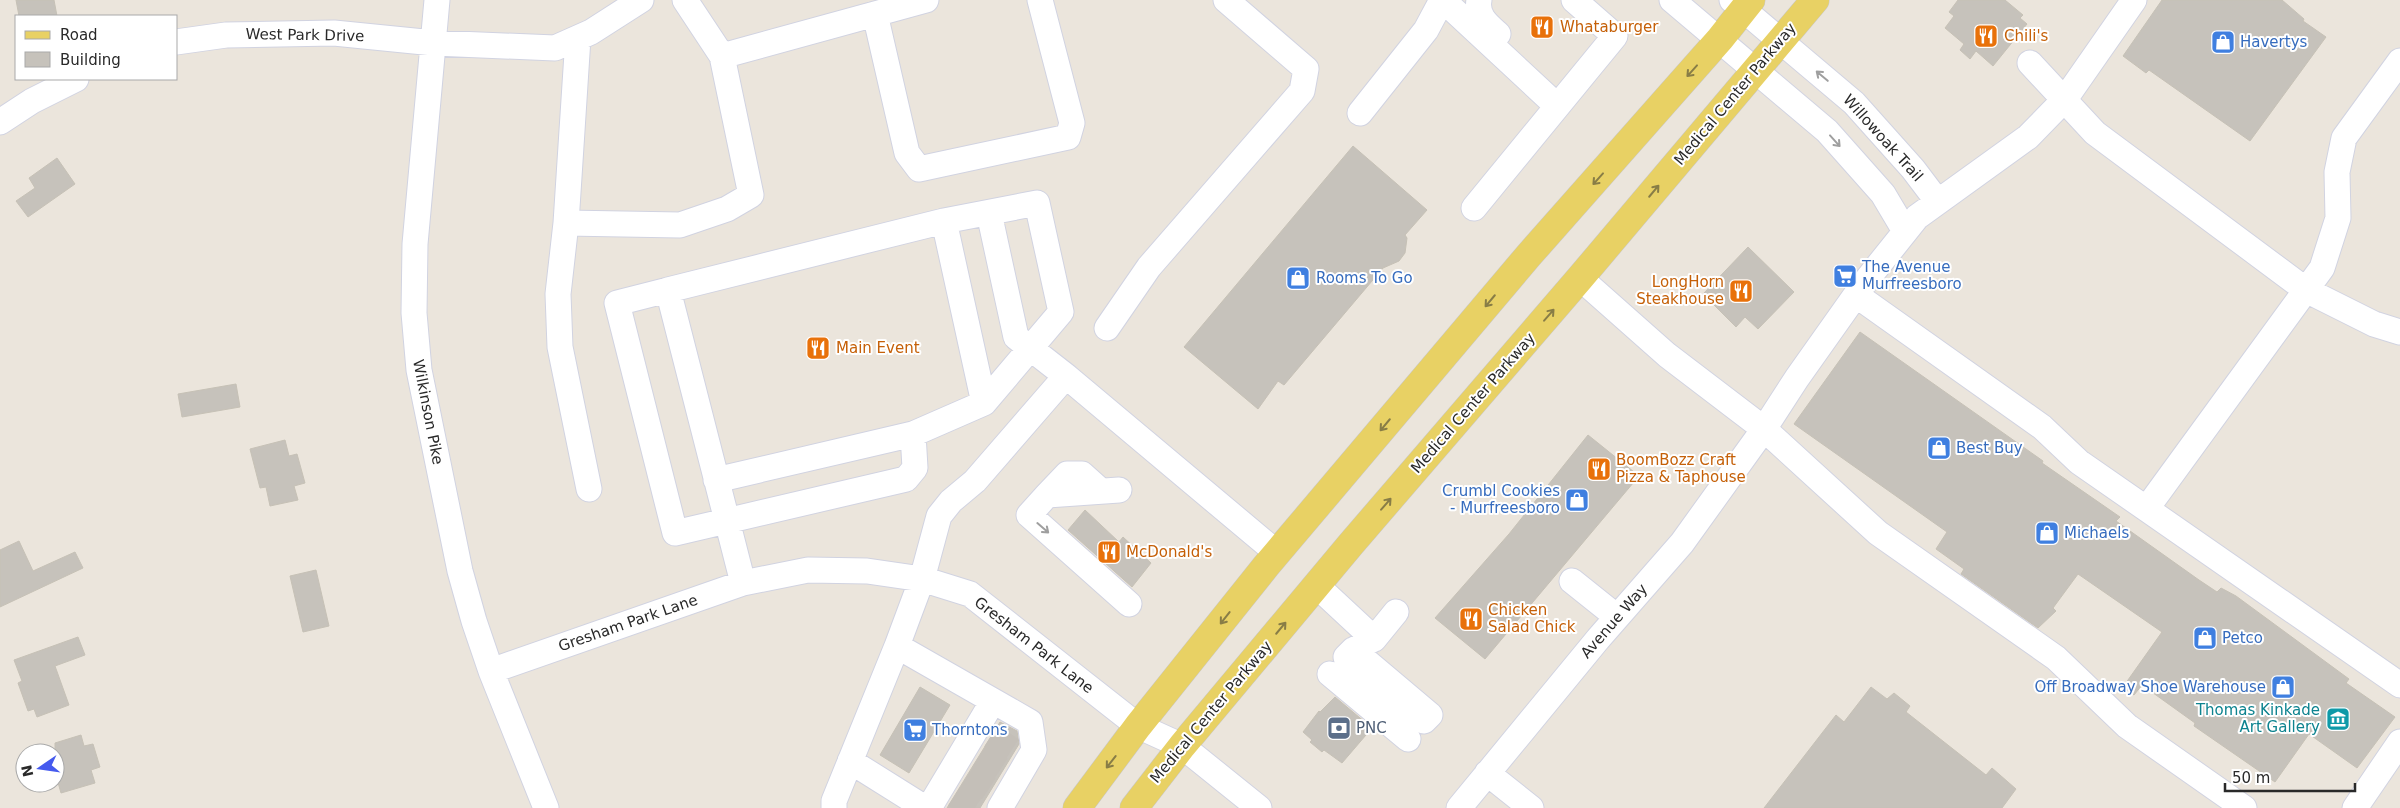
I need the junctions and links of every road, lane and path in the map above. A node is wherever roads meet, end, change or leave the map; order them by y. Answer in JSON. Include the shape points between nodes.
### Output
{"nodes":[{"id":1,"x":437,"y":0,"type":"edge"},
{"id":2,"x":641,"y":0,"type":"edge"},
{"id":3,"x":685,"y":0,"type":"edge"},
{"id":4,"x":926,"y":0,"type":"edge"},
{"id":5,"x":1040,"y":0,"type":"edge"},
{"id":6,"x":1226,"y":0,"type":"edge"},
{"id":7,"x":1442,"y":0,"type":"edge"},
{"id":8,"x":1478,"y":0,"type":"edge"},
{"id":9,"x":1574,"y":0,"type":"edge"},
{"id":10,"x":1672,"y":0,"type":"edge"},
{"id":11,"x":1815,"y":0,"type":"edge"},
{"id":12,"x":2134,"y":0,"type":"edge"},
{"id":13,"x":1742,"y":3,"type":"edge"},
{"id":14,"x":875,"y":14,"type":"junction"},
{"id":15,"x":578,"y":38,"type":"junction"},
{"id":16,"x":1720,"y":39,"type":"junction"},
{"id":17,"x":1780,"y":41,"type":"junction"},
{"id":18,"x":178,"y":42,"type":"edge"},
{"id":19,"x":434,"y":44,"type":"junction"},
{"id":20,"x":722,"y":56,"type":"junction"},
{"id":21,"x":2400,"y":61,"type":"edge"},
{"id":22,"x":2030,"y":63,"type":"dead end"},
{"id":23,"x":1756,"y":70,"type":"junction"},
{"id":24,"x":74,"y":80,"type":"edge"},
{"id":25,"x":1548,"y":99,"type":"junction"},
{"id":26,"x":2065,"y":99,"type":"junction"},
{"id":27,"x":1360,"y":114,"type":"dead end"},
{"id":28,"x":0,"y":122,"type":"edge"},
{"id":29,"x":1938,"y":202,"type":"junction"},
{"id":30,"x":1474,"y":208,"type":"dead end"},
{"id":31,"x":988,"y":212,"type":"junction"},
{"id":32,"x":944,"y":221,"type":"junction"},
{"id":33,"x":566,"y":223,"type":"junction"},
{"id":34,"x":1905,"y":231,"type":"junction"},
{"id":35,"x":1580,"y":278,"type":"junction"},
{"id":36,"x":668,"y":290,"type":"junction"},
{"id":37,"x":2306,"y":290,"type":"junction"},
{"id":38,"x":1856,"y":295,"type":"junction"},
{"id":39,"x":1106,"y":328,"type":"dead end"},
{"id":40,"x":2400,"y":332,"type":"edge"},
{"id":41,"x":1030,"y":349,"type":"junction"},
{"id":42,"x":1066,"y":376,"type":"junction"},
{"id":43,"x":984,"y":403,"type":"junction"},
{"id":44,"x":1764,"y":429,"type":"junction"},
{"id":45,"x":914,"y":434,"type":"junction"},
{"id":46,"x":716,"y":480,"type":"junction"},
{"id":47,"x":589,"y":489,"type":"dead end"},
{"id":48,"x":1110,"y":491,"type":"dead end"},
{"id":49,"x":2147,"y":508,"type":"junction"},
{"id":50,"x":727,"y":522,"type":"junction"},
{"id":51,"x":1277,"y":553,"type":"junction"},
{"id":52,"x":922,"y":579,"type":"junction"},
{"id":53,"x":1572,"y":581,"type":"dead end"},
{"id":54,"x":743,"y":583,"type":"junction"},
{"id":55,"x":1317,"y":586,"type":"junction"},
{"id":56,"x":1129,"y":604,"type":"dead end"},
{"id":57,"x":1396,"y":612,"type":"dead end"},
{"id":58,"x":1617,"y":617,"type":"junction"},
{"id":59,"x":897,"y":646,"type":"junction"},
{"id":60,"x":1348,"y":657,"type":"junction"},
{"id":61,"x":491,"y":671,"type":"junction"},
{"id":62,"x":2400,"y":685,"type":"edge"},
{"id":63,"x":993,"y":701,"type":"junction"},
{"id":64,"x":1138,"y":726,"type":"junction"},
{"id":65,"x":1416,"y":730,"type":"dead end"},
{"id":66,"x":2400,"y":742,"type":"edge"},
{"id":67,"x":1182,"y":746,"type":"junction"},
{"id":68,"x":850,"y":761,"type":"junction"},
{"id":69,"x":962,"y":766,"type":"edge"},
{"id":70,"x":1487,"y":773,"type":"junction"},
{"id":71,"x":1008,"y":780,"type":"edge"},
{"id":72,"x":546,"y":808,"type":"edge"},
{"id":73,"x":834,"y":808,"type":"edge"},
{"id":74,"x":925,"y":808,"type":"edge"},
{"id":75,"x":1077,"y":808,"type":"edge"},
{"id":76,"x":1134,"y":808,"type":"edge"},
{"id":77,"x":1259,"y":808,"type":"edge"},
{"id":78,"x":1458,"y":808,"type":"edge"},
{"id":79,"x":1531,"y":808,"type":"edge"},
{"id":80,"x":2244,"y":808,"type":"edge"},
{"id":81,"x":2355,"y":808,"type":"edge"}],
"edges":[{"from":1,"to":19,"type":"street","name":"Wilkinson Pike"},
{"from":2,"to":15,"type":"street","name":"West Park Drive"},
{"from":3,"to":20,"type":"street"},
{"from":4,"to":14,"type":"street"},
{"from":5,"to":14,"type":"street","via":[[1072,123],[1068,137],[919,169],[907,153]]},
{"from":6,"to":39,"type":"street","via":[[1306,69],[1302,91],[1149,267]]},
{"from":7,"to":25,"type":"street"},
{"from":7,"to":27,"type":"street","via":[[1426,30]]},
{"from":8,"to":25,"type":"street","via":[[1477,8],[1484,21],[1544,76]]},
{"from":9,"to":25,"type":"street","via":[[1615,36]]},
{"from":10,"to":16,"type":"street"},
{"from":11,"to":17,"type":"main road","name":"Medical Center Parkway"},
{"from":12,"to":26,"type":"street","name":"Avenue Way"},
{"from":13,"to":16,"type":"main road"},
{"from":13,"to":17,"type":"street","name":"Willowoak Trail"},
{"from":14,"to":20,"type":"street"},
{"from":15,"to":19,"type":"street","name":"West Park Drive","via":[[554,48]]},
{"from":15,"to":33,"type":"street"},
{"from":16,"to":23,"type":"street"},
{"from":16,"to":51,"type":"main road","one_way":true,"via":[[1529,255]]},
{"from":17,"to":23,"type":"main road","name":"Medical Center Parkway"},
{"from":29,"to":17,"type":"street","name":"Willowoak Trail","one_way":true,"via":[[1854,103]]},
{"from":18,"to":19,"type":"street","name":"West Park Drive","via":[[277,32],[334,33]]},
{"from":19,"to":61,"type":"street","name":"Wilkinson Pike","via":[[415,244],[415,341],[423,396],[460,571]]},
{"from":20,"to":33,"type":"street","via":[[751,195],[727,209],[680,225]]},
{"from":21,"to":37,"type":"street","via":[[2344,138],[2336,172],[2338,218],[2322,268]]},
{"from":22,"to":26,"type":"street"},
{"from":23,"to":34,"type":"street","one_way":true,"via":[[1827,131],[1883,194]]},
{"from":35,"to":23,"type":"main road","name":"Medical Center Parkway","one_way":true},
{"from":24,"to":28,"type":"street"},
{"from":25,"to":30,"type":"street"},
{"from":26,"to":29,"type":"street","name":"Avenue Way","via":[[2028,137]]},
{"from":26,"to":37,"type":"street","via":[[2095,133]]},
{"from":29,"to":34,"type":"street","name":"Avenue Way","via":[[1917,217]]},
{"from":31,"to":32,"type":"street"},
{"from":31,"to":41,"type":"street","via":[[1016,336]]},
{"from":31,"to":41,"type":"street","via":[[1037,202],[1061,312]]},
{"from":32,"to":36,"type":"street"},
{"from":32,"to":43,"type":"street"},
{"from":33,"to":47,"type":"street","via":[[558,294],[560,347]]},
{"from":34,"to":38,"type":"street","name":"Avenue Way"},
{"from":35,"to":44,"type":"street","via":[[1667,355]]},
{"from":55,"to":35,"type":"main road","name":"Medical Center Parkway","one_way":true},
{"from":36,"to":46,"type":"street"},
{"from":36,"to":50,"type":"street","via":[[618,303],[675,533]]},
{"from":37,"to":40,"type":"street","via":[[2374,324]]},
{"from":37,"to":49,"type":"street"},
{"from":38,"to":44,"type":"street","name":"Avenue Way"},
{"from":38,"to":49,"type":"street","via":[[2042,427],[2079,462]]},
{"from":41,"to":42,"type":"street"},
{"from":41,"to":43,"type":"street"},
{"from":42,"to":51,"type":"street"},
{"from":42,"to":52,"type":"street","via":[[975,481],[939,516]]},
{"from":43,"to":45,"type":"street"},
{"from":44,"to":58,"type":"street","name":"Avenue Way","via":[[1682,542]]},
{"from":44,"to":80,"type":"street","via":[[1878,533],[2056,658],[2126,726]]},
{"from":45,"to":46,"type":"street"},
{"from":45,"to":50,"type":"street","via":[[916,468],[906,479]]},
{"from":46,"to":50,"type":"street"},
{"from":48,"to":56,"type":"street","one_way":true,"via":[[1047,495],[1029,515]]},
{"from":49,"to":62,"type":"street"},
{"from":50,"to":54,"type":"street"},
{"from":51,"to":64,"type":"main road","one_way":true},
{"from":52,"to":54,"type":"street","name":"Gresham Park Lane","via":[[867,571],[808,570]]},
{"from":52,"to":59,"type":"street"},
{"from":52,"to":64,"type":"street","name":"Gresham Park Lane","via":[[970,594]]},
{"from":53,"to":58,"type":"street"},
{"from":54,"to":61,"type":"street","name":"Gresham Park Lane"},
{"from":55,"to":60,"type":"street"},
{"from":67,"to":55,"type":"main road","name":"Medical Center Parkway","one_way":true},
{"from":57,"to":60,"type":"street"},
{"from":58,"to":70,"type":"street","name":"Avenue Way"},
{"from":59,"to":63,"type":"street"},
{"from":59,"to":68,"type":"street"},
{"from":60,"to":65,"type":"street"},
{"from":61,"to":72,"type":"street","name":"Wilkinson Pike"},
{"from":63,"to":69,"type":"street"},
{"from":63,"to":71,"type":"street","via":[[1030,722],[1034,750]]},
{"from":64,"to":67,"type":"street","name":"Gresham Park Lane"},
{"from":64,"to":75,"type":"main road","one_way":true},
{"from":66,"to":81,"type":"street"},
{"from":67,"to":76,"type":"main road","name":"Medical Center Parkway"},
{"from":67,"to":77,"type":"street","name":"Gresham Park Lane"},
{"from":68,"to":73,"type":"street"},
{"from":68,"to":74,"type":"street"},
{"from":70,"to":78,"type":"street","name":"Avenue Way"},
{"from":70,"to":79,"type":"street"}]}
